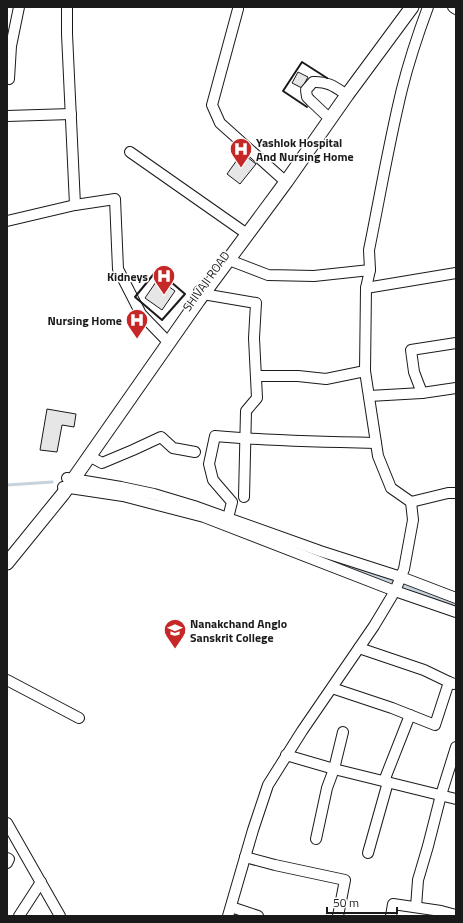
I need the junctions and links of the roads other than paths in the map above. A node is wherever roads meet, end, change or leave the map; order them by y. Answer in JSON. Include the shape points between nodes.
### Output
{"nodes":[{"id":1,"x":19,"y":7,"type":"edge"},
{"id":2,"x":67,"y":7,"type":"edge"},
{"id":3,"x":238,"y":7,"type":"edge"},
{"id":4,"x":405,"y":7,"type":"edge"},
{"id":5,"x":412,"y":7,"type":"edge"},
{"id":6,"x":428,"y":7,"type":"edge"},
{"id":7,"x":453,"y":7,"type":"edge"},
{"id":8,"x":456,"y":9,"type":"edge"},
{"id":9,"x":9,"y":46,"type":"edge"},
{"id":10,"x":9,"y":79,"type":"dead end"},
{"id":11,"x":345,"y":94,"type":"junction"},
{"id":12,"x":71,"y":114,"type":"junction"},
{"id":13,"x":7,"y":116,"type":"edge"},
{"id":14,"x":328,"y":117,"type":"junction"},
{"id":15,"x":130,"y":152,"type":"dead end"},
{"id":16,"x":283,"y":179,"type":"junction"},
{"id":17,"x":75,"y":205,"type":"junction"},
{"id":18,"x":7,"y":221,"type":"edge"},
{"id":19,"x":245,"y":232,"type":"junction"},
{"id":20,"x":228,"y":260,"type":"junction"},
{"id":21,"x":370,"y":270,"type":"junction"},
{"id":22,"x":456,"y":273,"type":"edge"},
{"id":23,"x":366,"y":288,"type":"junction"},
{"id":24,"x":201,"y":292,"type":"junction"},
{"id":25,"x":166,"y":341,"type":"junction"},
{"id":26,"x":456,"y":342,"type":"edge"},
{"id":27,"x":365,"y":371,"type":"junction"},
{"id":28,"x":256,"y":376,"type":"junction"},
{"id":29,"x":456,"y":388,"type":"edge"},
{"id":30,"x":422,"y":393,"type":"junction"},
{"id":31,"x":369,"y":396,"type":"junction"},
{"id":32,"x":246,"y":439,"type":"junction"},
{"id":33,"x":376,"y":443,"type":"junction"},
{"id":34,"x":195,"y":452,"type":"dead end"},
{"id":35,"x":89,"y":456,"type":"junction"},
{"id":36,"x":67,"y":483,"type":"junction"},
{"id":37,"x":456,"y":493,"type":"edge"},
{"id":38,"x":244,"y":497,"type":"dead end"},
{"id":39,"x":410,"y":502,"type":"junction"},
{"id":40,"x":228,"y":518,"type":"junction"},
{"id":41,"x":7,"y":555,"type":"edge"},
{"id":42,"x":7,"y":563,"type":"edge"},
{"id":43,"x":400,"y":577,"type":"junction"},
{"id":44,"x":395,"y":589,"type":"junction"},
{"id":45,"x":456,"y":598,"type":"edge"},
{"id":46,"x":456,"y":612,"type":"edge"},
{"id":47,"x":359,"y":648,"type":"junction"},
{"id":48,"x":7,"y":680,"type":"edge"},
{"id":49,"x":453,"y":683,"type":"edge"},
{"id":50,"x":332,"y":688,"type":"junction"},
{"id":51,"x":410,"y":715,"type":"junction"},
{"id":52,"x":79,"y":718,"type":"dead end"},
{"id":53,"x":343,"y":732,"type":"dead end"},
{"id":54,"x":456,"y":747,"type":"edge"},
{"id":55,"x":286,"y":755,"type":"junction"},
{"id":56,"x":334,"y":769,"type":"junction"},
{"id":57,"x":386,"y":782,"type":"junction"},
{"id":58,"x":441,"y":795,"type":"junction"},
{"id":59,"x":456,"y":799,"type":"edge"},
{"id":60,"x":7,"y":823,"type":"edge"},
{"id":61,"x":316,"y":839,"type":"dead end"},
{"id":62,"x":368,"y":853,"type":"dead end"},
{"id":63,"x":245,"y":857,"type":"junction"},
{"id":64,"x":7,"y":858,"type":"edge"},
{"id":65,"x":7,"y":863,"type":"edge"},
{"id":66,"x":41,"y":882,"type":"junction"},
{"id":67,"x":419,"y":911,"type":"edge"},
{"id":68,"x":229,"y":912,"type":"edge"},
{"id":69,"x":456,"y":915,"type":"edge"},
{"id":70,"x":19,"y":916,"type":"edge"},
{"id":71,"x":60,"y":916,"type":"edge"},
{"id":72,"x":258,"y":916,"type":"edge"},
{"id":73,"x":338,"y":916,"type":"edge"},
{"id":74,"x":391,"y":916,"type":"edge"}],
"edges":[{"from":1,"to":9,"type":"street"},
{"from":2,"to":12,"type":"street"},
{"from":3,"to":16,"type":"street","via":[[212,105],[220,123]]},
{"from":4,"to":11,"type":"main road","name":"SHIVAJI ROAD"},
{"from":5,"to":11,"type":"main road"},
{"from":6,"to":21,"type":"street","via":[[402,88],[369,250]]},
{"from":7,"to":8,"type":"street"},
{"from":9,"to":10,"type":"street"},
{"from":11,"to":14,"type":"main road","name":"SHIVAJI ROAD"},
{"from":11,"to":14,"type":"street","via":[[321,81],[313,82],[306,90],[307,97]]},
{"from":12,"to":13,"type":"street"},
{"from":12,"to":17,"type":"street"},
{"from":14,"to":16,"type":"main road","name":"SHIVAJI ROAD"},
{"from":15,"to":19,"type":"street"},
{"from":16,"to":19,"type":"main road","name":"SHIVAJI ROAD"},
{"from":17,"to":18,"type":"street"},
{"from":17,"to":25,"type":"street","via":[[115,199],[118,270],[141,314]]},
{"from":19,"to":20,"type":"main road"},
{"from":19,"to":24,"type":"main road","name":"SHIVAJI ROAD"},
{"from":20,"to":21,"type":"street","via":[[268,275],[314,276]]},
{"from":20,"to":24,"type":"main road"},
{"from":21,"to":23,"type":"street"},
{"from":22,"to":23,"type":"street"},
{"from":23,"to":27,"type":"street"},
{"from":24,"to":25,"type":"main road","name":"SHIVAJI ROAD"},
{"from":24,"to":28,"type":"street","via":[[256,303]]},
{"from":25,"to":35,"type":"main road"},
{"from":25,"to":36,"type":"main road","name":"SHIVAJI ROAD"},
{"from":26,"to":30,"type":"street","via":[[411,350],[414,372]]},
{"from":27,"to":28,"type":"street","via":[[326,379]]},
{"from":27,"to":31,"type":"street"},
{"from":28,"to":32,"type":"street","via":[[257,398],[246,411]]},
{"from":29,"to":30,"type":"street"},
{"from":30,"to":31,"type":"street"},
{"from":31,"to":33,"type":"street"},
{"from":32,"to":33,"type":"street"},
{"from":32,"to":38,"type":"street"},
{"from":32,"to":40,"type":"street","via":[[214,436],[209,464],[214,480],[232,502]]},
{"from":33,"to":39,"type":"street","via":[[378,456],[391,488]]},
{"from":34,"to":35,"type":"street","via":[[173,448],[161,437],[102,463]]},
{"from":35,"to":36,"type":"main road"},
{"from":36,"to":40,"type":"street","via":[[121,487],[154,494]]},
{"from":36,"to":41,"type":"main road","name":"SHIVAJI ROAD"},
{"from":36,"to":42,"type":"main road"},
{"from":36,"to":44,"type":"street","via":[[204,517]]},
{"from":37,"to":39,"type":"street"},
{"from":39,"to":43,"type":"street","via":[[413,520]]},
{"from":40,"to":43,"type":"street"},
{"from":43,"to":44,"type":"street"},
{"from":43,"to":45,"type":"street"},
{"from":44,"to":46,"type":"street"},
{"from":44,"to":47,"type":"street"},
{"from":47,"to":49,"type":"street","via":[[424,670]]},
{"from":47,"to":50,"type":"street"},
{"from":48,"to":52,"type":"street"},
{"from":49,"to":51,"type":"street","via":[[435,725]]},
{"from":50,"to":51,"type":"street"},
{"from":50,"to":55,"type":"street"},
{"from":51,"to":57,"type":"street"},
{"from":53,"to":56,"type":"street"},
{"from":54,"to":58,"type":"street"},
{"from":55,"to":56,"type":"street"},
{"from":55,"to":63,"type":"street","via":[[268,786]]},
{"from":56,"to":57,"type":"street"},
{"from":56,"to":61,"type":"street","via":[[327,788]]},
{"from":57,"to":58,"type":"street"},
{"from":57,"to":62,"type":"street"},
{"from":58,"to":59,"type":"street"},
{"from":58,"to":67,"type":"street","via":[[418,880]]},
{"from":60,"to":66,"type":"street"},
{"from":63,"to":68,"type":"street"},
{"from":63,"to":73,"type":"street","via":[[345,880]]},
{"from":64,"to":65,"type":"street"},
{"from":66,"to":70,"type":"street"},
{"from":66,"to":71,"type":"street"},
{"from":67,"to":69,"type":"street"},
{"from":67,"to":74,"type":"street","via":[[393,904]]},
{"from":68,"to":72,"type":"street"}]}
